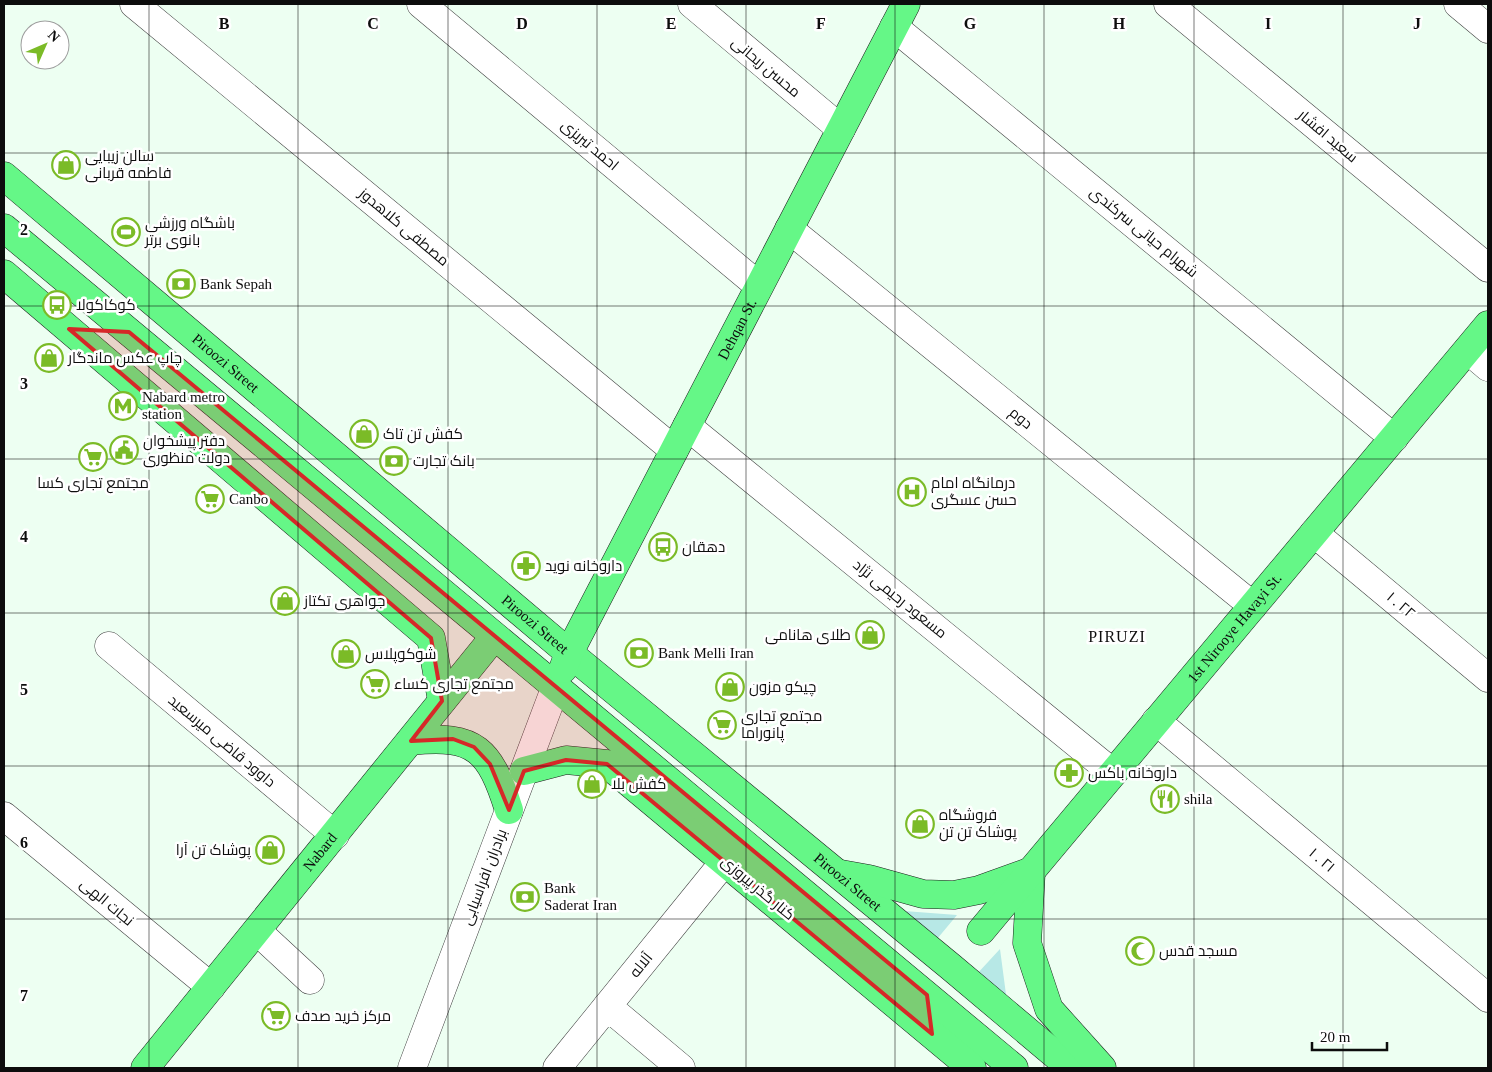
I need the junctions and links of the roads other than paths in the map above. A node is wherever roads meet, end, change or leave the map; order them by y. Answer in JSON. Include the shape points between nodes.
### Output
{"nodes":[{"id":1,"x":134,"y":4,"type":"edge"},
{"id":2,"x":421,"y":4,"type":"edge"},
{"id":3,"x":692,"y":4,"type":"edge"},
{"id":4,"x":1168,"y":4,"type":"edge"},
{"id":5,"x":1458,"y":4,"type":"edge"},
{"id":6,"x":900,"y":15,"type":"edge"},
{"id":7,"x":1488,"y":29,"type":"edge"},
{"id":8,"x":841,"y":130,"type":"junction"},
{"id":9,"x":4,"y":176,"type":"edge"},
{"id":10,"x":4,"y":228,"type":"edge"},
{"id":11,"x":789,"y":229,"type":"junction"},
{"id":12,"x":1488,"y":268,"type":"edge"},
{"id":13,"x":4,"y":274,"type":"edge"},
{"id":14,"x":759,"y":286,"type":"junction"},
{"id":15,"x":1488,"y":325,"type":"edge"},
{"id":16,"x":69,"y":328,"type":"junction"},
{"id":17,"x":128,"y":332,"type":"junction"},
{"id":18,"x":1478,"y":358,"type":"edge"},
{"id":19,"x":201,"y":392,"type":"junction"},
{"id":20,"x":687,"y":426,"type":"junction"},
{"id":21,"x":1394,"y":438,"type":"junction"},
{"id":22,"x":674,"y":450,"type":"junction"},
{"id":23,"x":216,"y":454,"type":"junction"},
{"id":24,"x":1314,"y":533,"type":"junction"},
{"id":25,"x":1253,"y":606,"type":"junction"},
{"id":26,"x":494,"y":636,"type":"junction"},
{"id":27,"x":109,"y":646,"type":"dead end"},
{"id":28,"x":569,"y":653,"type":"junction"},
{"id":29,"x":1488,"y":678,"type":"edge"},
{"id":30,"x":556,"y":686,"type":"junction"},
{"id":31,"x":442,"y":702,"type":"junction"},
{"id":32,"x":1156,"y":721,"type":"junction"},
{"id":33,"x":411,"y":741,"type":"junction"},
{"id":34,"x":524,"y":771,"type":"junction"},
{"id":35,"x":1113,"y":773,"type":"junction"},
{"id":36,"x":509,"y":810,"type":"junction"},
{"id":37,"x":4,"y":816,"type":"edge"},
{"id":38,"x":335,"y":836,"type":"junction"},
{"id":39,"x":725,"y":861,"type":"junction"},
{"id":40,"x":1031,"y":872,"type":"junction"},
{"id":41,"x":837,"y":874,"type":"junction"},
{"id":42,"x":257,"y":931,"type":"junction"},
{"id":43,"x":981,"y":931,"type":"dead end"},
{"id":44,"x":310,"y":980,"type":"dead end"},
{"id":45,"x":211,"y":987,"type":"junction"},
{"id":46,"x":927,"y":995,"type":"junction"},
{"id":47,"x":887,"y":996,"type":"junction"},
{"id":48,"x":1488,"y":998,"type":"edge"},
{"id":49,"x":607,"y":1006,"type":"junction"},
{"id":50,"x":932,"y":1034,"type":"junction"},
{"id":51,"x":145,"y":1068,"type":"edge"},
{"id":52,"x":412,"y":1068,"type":"edge"},
{"id":53,"x":557,"y":1068,"type":"edge"},
{"id":54,"x":681,"y":1068,"type":"edge"},
{"id":55,"x":972,"y":1068,"type":"edge"},
{"id":56,"x":1014,"y":1068,"type":"edge"},
{"id":57,"x":1071,"y":1068,"type":"edge"},
{"id":58,"x":1102,"y":1068,"type":"edge"}],
"edges":[{"from":1,"to":22,"type":"street","name":"مصطفی کلاهدوز"},
{"from":2,"to":14,"type":"street","name":"احمد تبریزی"},
{"from":3,"to":8,"type":"street","name":"محسن ریحانی"},
{"from":4,"to":12,"type":"street","name":"سعید افشار"},
{"from":5,"to":7,"type":"street"},
{"from":6,"to":8,"type":"main road","name":"Dehqan St."},
{"from":6,"to":21,"type":"street","name":"شهرام حیاتی سرکندی"},
{"from":8,"to":11,"type":"main road","name":"Dehqan St."},
{"from":9,"to":28,"type":"main road","name":"Piroozi Street"},
{"from":10,"to":17,"type":"main road"},
{"from":11,"to":14,"type":"main road","name":"Dehqan St."},
{"from":11,"to":25,"type":"street","name":"دوم"},
{"from":13,"to":16,"type":"main road"},
{"from":14,"to":20,"type":"main road","name":"Dehqan St."},
{"from":15,"to":18,"type":"main road","name":"1st Nirooye Havayi St."},
{"from":16,"to":17,"type":"main road"},
{"from":16,"to":23,"type":"main road"},
{"from":17,"to":19,"type":"main road"},
{"from":18,"to":21,"type":"main road","name":"1st Nirooye Havayi St."},
{"from":19,"to":23,"type":"main road"},
{"from":19,"to":26,"type":"main road"},
{"from":20,"to":22,"type":"main road","name":"Dehqan St."},
{"from":20,"to":35,"type":"street","name":"مسعود رحیمی نژاد"},
{"from":21,"to":24,"type":"main road","name":"1st Nirooye Havayi St."},
{"from":22,"to":28,"type":"main road","name":"Dehqan St."},
{"from":23,"to":31,"type":"main road","via":[[431,638]]},
{"from":24,"to":25,"type":"main road","name":"1st Nirooye Havayi St."},
{"from":24,"to":29,"type":"street","name":"۱ . ۲۲"},
{"from":25,"to":32,"type":"main road","name":"1st Nirooye Havayi St."},
{"from":26,"to":30,"type":"main road"},
{"from":26,"to":31,"type":"main road","name":"Nabard"},
{"from":27,"to":38,"type":"street","name":"داوود قاضی میرسعید"},
{"from":28,"to":30,"type":"main road","name":"Dehqan St."},
{"from":28,"to":41,"type":"main road","name":"Piroozi Street"},
{"from":30,"to":34,"type":"street","name":"برادران افراسیابی"},
{"from":30,"to":46,"type":"main road"},
{"from":31,"to":33,"type":"main road","name":"Nabard"},
{"from":32,"to":35,"type":"main road","name":"1st Nirooye Havayi St."},
{"from":32,"to":48,"type":"street","name":"۱ . ۲۱"},
{"from":33,"to":36,"type":"main road","via":[[453,739],[474,747],[490,764],[501,784]]},
{"from":33,"to":38,"type":"main road","name":"Nabard"},
{"from":34,"to":36,"type":"street","name":"برادران افراسیابی"},
{"from":34,"to":39,"type":"main road","name":"کنار گذر پیروزی","via":[[566,760],[607,764]]},
{"from":35,"to":40,"type":"main road","name":"1st Nirooye Havayi St."},
{"from":36,"to":52,"type":"street","name":"برادران افراسیابی"},
{"from":37,"to":45,"type":"street","name":"نجات الهی"},
{"from":38,"to":42,"type":"main road","name":"Nabard"},
{"from":39,"to":47,"type":"main road","name":"کنار گذر پیروزی"},
{"from":39,"to":49,"type":"street","name":"آلاله"},
{"from":40,"to":41,"type":"main road","via":[[954,895],[923,894]]},
{"from":40,"to":43,"type":"main road","name":"1st Nirooye Havayi St."},
{"from":40,"to":58,"type":"main road","via":[[1027,943],[1049,1009]]},
{"from":41,"to":57,"type":"main road","name":"Piroozi Street"},
{"from":42,"to":44,"type":"street"},
{"from":42,"to":45,"type":"main road","name":"Nabard"},
{"from":45,"to":51,"type":"main road","name":"Nabard"},
{"from":46,"to":47,"type":"main road"},
{"from":46,"to":50,"type":"main road"},
{"from":46,"to":56,"type":"main road"},
{"from":47,"to":50,"type":"main road","name":"کنار گذر پیروزی"},
{"from":49,"to":53,"type":"street","name":"آلاله"},
{"from":49,"to":54,"type":"street"},
{"from":50,"to":55,"type":"main road","name":"کنار گذر پیروزی"}]}
